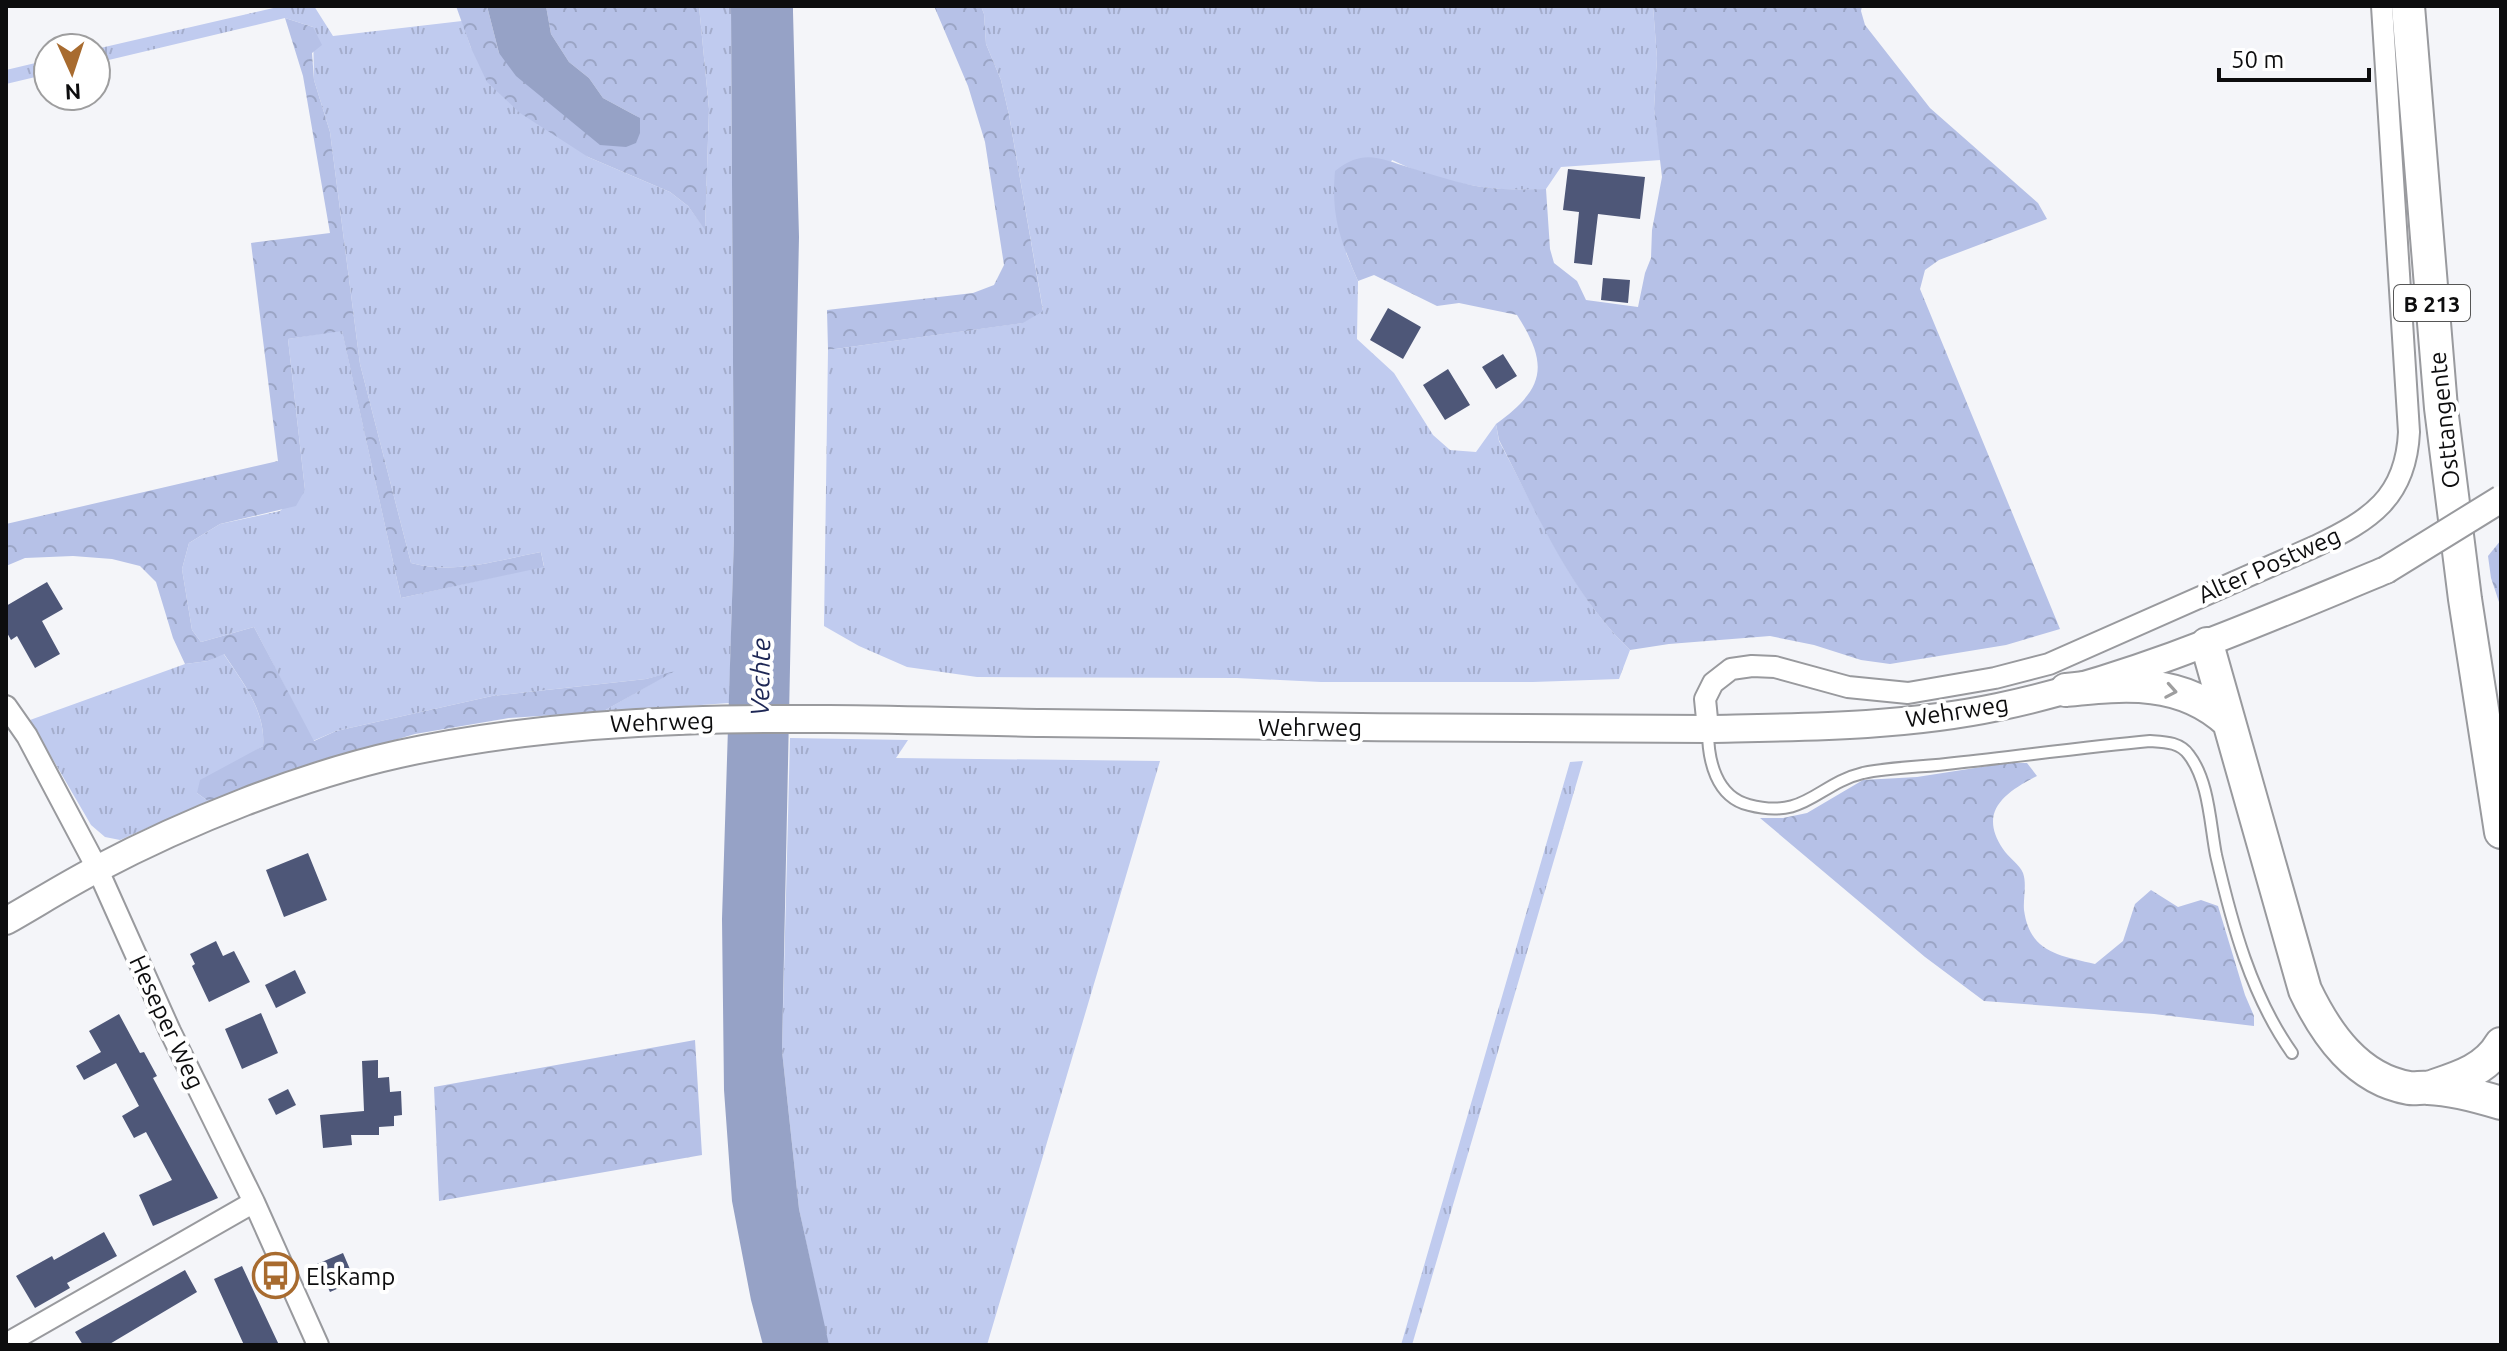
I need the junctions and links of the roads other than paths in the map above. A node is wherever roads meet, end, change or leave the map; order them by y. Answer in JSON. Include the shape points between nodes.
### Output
{"nodes":[{"id":1,"x":2382,"y":6,"type":"edge"},
{"id":2,"x":2408,"y":6,"type":"edge"},
{"id":3,"x":2501,"y":499,"type":"edge"},
{"id":4,"x":2207,"y":644,"type":"junction"},
{"id":5,"x":2066,"y":690,"type":"junction"},
{"id":6,"x":6,"y":706,"type":"edge"},
{"id":7,"x":2229,"y":722,"type":"junction"},
{"id":8,"x":1708,"y":729,"type":"junction"},
{"id":9,"x":2498,"y":793,"type":"edge"},
{"id":10,"x":2501,"y":832,"type":"edge"},
{"id":11,"x":97,"y":868,"type":"junction"},
{"id":12,"x":6,"y":921,"type":"edge"},
{"id":13,"x":2501,"y":1044,"type":"edge"},
{"id":14,"x":2292,"y":1053,"type":"dead end"},
{"id":15,"x":2429,"y":1088,"type":"junction"},
{"id":16,"x":2501,"y":1103,"type":"edge"},
{"id":17,"x":254,"y":1202,"type":"junction"},
{"id":18,"x":6,"y":1344,"type":"edge"},
{"id":19,"x":318,"y":1345,"type":"edge"}],
"edges":[{"from":1,"to":8,"type":"street","name":"Alter Postweg","via":[[2409,432],[2402,469],[2379,510],[2316,546],[2049,664],[1995,678],[1908,693],[1848,687],[1775,667],[1731,669],[1713,683],[1705,699]]},
{"from":2,"to":9,"type":"main road","name":"Osttangente","number":"B 213","via":[[2441,408],[2465,599]]},
{"from":3,"to":4,"type":"street","name":"Wehrweg","bridge":true,"via":[[2386,570]]},
{"from":4,"to":5,"type":"street","name":"Wehrweg"},
{"from":4,"to":7,"type":"main road"},
{"from":5,"to":7,"type":"main road","one_way":true,"via":[[2120,684],[2165,689],[2189,694]]},
{"from":5,"to":8,"type":"street","name":"Wehrweg","via":[[1917,719]]},
{"from":6,"to":11,"type":"street","name":"Heseper Weg"},
{"from":7,"to":15,"type":"main road","via":[[2305,990],[2318,1018],[2359,1065],[2411,1088]]},
{"from":8,"to":11,"type":"street","name":"Wehrweg","via":[[707,720],[534,730],[393,755],[309,780],[207,817]]},
{"from":8,"to":14,"type":"lane","via":[[1711,767],[1718,782],[1745,805],[1781,809],[1800,806],[1864,773],[2140,742],[2181,747],[2202,784],[2224,889],[2251,977],[2270,1021]]},
{"from":9,"to":10,"type":"main road","name":"Osttangente","number":"B 213"},
{"from":11,"to":12,"type":"street","name":"Wehrweg"},
{"from":11,"to":17,"type":"street","name":"Heseper Weg"},
{"from":13,"to":15,"type":"main road","via":[[2480,1068]]},
{"from":15,"to":16,"type":"main road"},
{"from":17,"to":18,"type":"street"},
{"from":17,"to":19,"type":"street","name":"Heseper Weg"}]}
